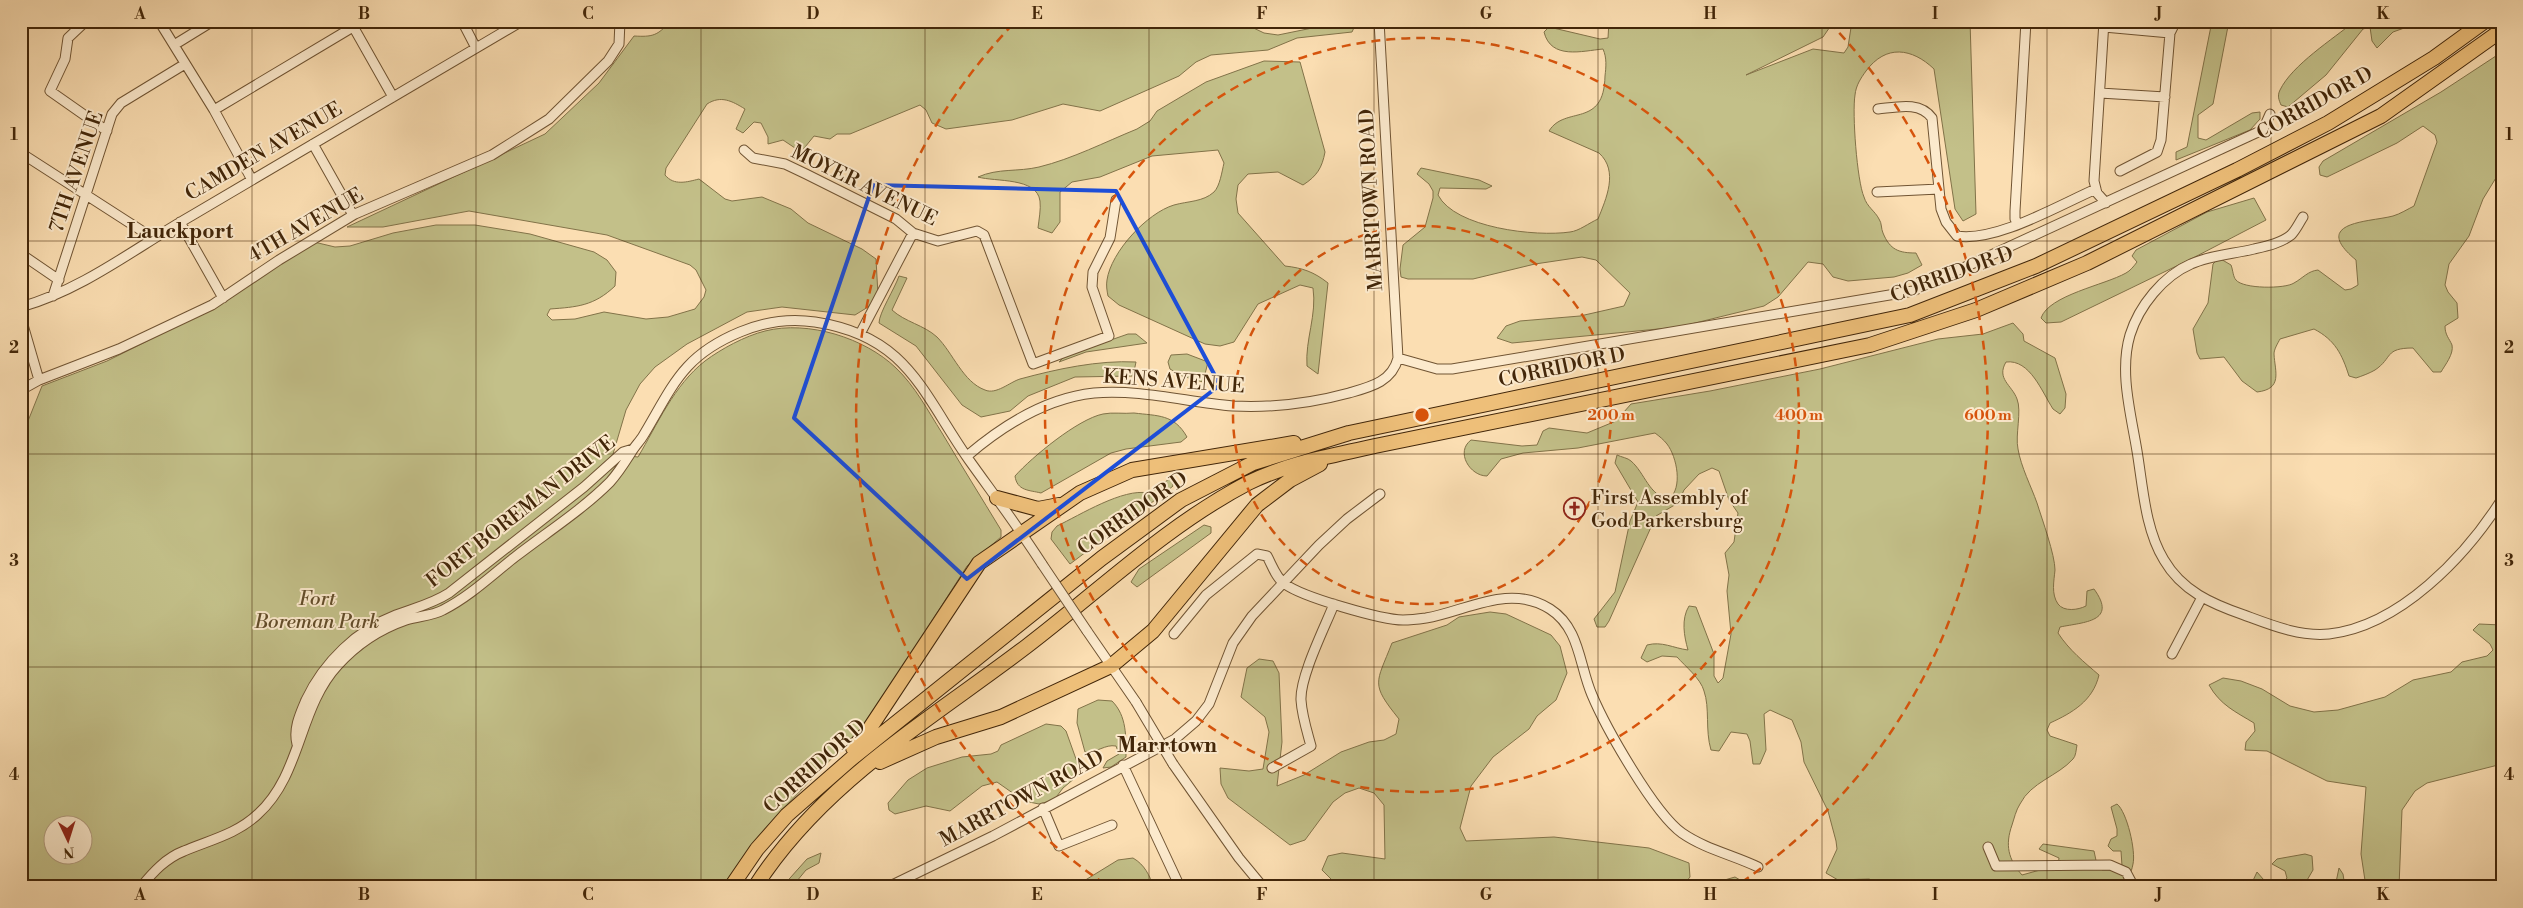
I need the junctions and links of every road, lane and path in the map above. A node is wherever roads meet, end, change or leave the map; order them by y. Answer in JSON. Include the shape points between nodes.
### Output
{"nodes":[{"id":1,"x":86,"y":21,"type":"edge"},
{"id":2,"x":159,"y":21,"type":"edge"},
{"id":3,"x":462,"y":21,"type":"edge"},
{"id":4,"x":522,"y":21,"type":"edge"},
{"id":5,"x":620,"y":21,"type":"edge"},
{"id":6,"x":1379,"y":21,"type":"edge"},
{"id":7,"x":2026,"y":21,"type":"edge"},
{"id":8,"x":2176,"y":21,"type":"edge"},
{"id":9,"x":2485,"y":21,"type":"edge"},
{"id":10,"x":208,"y":23,"type":"edge"},
{"id":11,"x":351,"y":24,"type":"edge"},
{"id":12,"x":2104,"y":24,"type":"edge"},
{"id":13,"x":2502,"y":30,"type":"edge"},
{"id":14,"x":2170,"y":33,"type":"junction"},
{"id":15,"x":174,"y":44,"type":"junction"},
{"id":16,"x":476,"y":48,"type":"junction"},
{"id":17,"x":185,"y":64,"type":"junction"},
{"id":18,"x":2100,"y":93,"type":"junction"},
{"id":19,"x":393,"y":97,"type":"junction"},
{"id":20,"x":2165,"y":97,"type":"junction"},
{"id":21,"x":1878,"y":109,"type":"dead end"},
{"id":22,"x":214,"y":110,"type":"junction"},
{"id":23,"x":2270,"y":114,"type":"dead end"},
{"id":24,"x":107,"y":131,"type":"junction"},
{"id":25,"x":313,"y":144,"type":"junction"},
{"id":26,"x":744,"y":150,"type":"dead end"},
{"id":27,"x":21,"y":153,"type":"edge"},
{"id":28,"x":2120,"y":171,"type":"dead end"},
{"id":29,"x":252,"y":180,"type":"junction"},
{"id":30,"x":1939,"y":189,"type":"junction"},
{"id":31,"x":2096,"y":189,"type":"junction"},
{"id":32,"x":1877,"y":192,"type":"dead end"},
{"id":33,"x":87,"y":195,"type":"junction"},
{"id":34,"x":1116,"y":200,"type":"dead end"},
{"id":35,"x":2106,"y":203,"type":"junction"},
{"id":36,"x":353,"y":215,"type":"junction"},
{"id":37,"x":2303,"y":217,"type":"dead end"},
{"id":38,"x":180,"y":222,"type":"junction"},
{"id":39,"x":2018,"y":224,"type":"junction"},
{"id":40,"x":913,"y":232,"type":"junction"},
{"id":41,"x":153,"y":238,"type":"junction"},
{"id":42,"x":21,"y":254,"type":"edge"},
{"id":43,"x":59,"y":280,"type":"junction"},
{"id":44,"x":53,"y":296,"type":"junction"},
{"id":45,"x":223,"y":298,"type":"junction"},
{"id":46,"x":21,"y":307,"type":"edge"},
{"id":47,"x":21,"y":318,"type":"edge"},
{"id":48,"x":860,"y":334,"type":"junction"},
{"id":49,"x":25,"y":345,"type":"edge"},
{"id":50,"x":1398,"y":358,"type":"junction"},
{"id":51,"x":1390,"y":375,"type":"joint"},
{"id":52,"x":39,"y":380,"type":"junction"},
{"id":53,"x":21,"y":390,"type":"edge"},
{"id":54,"x":2502,"y":410,"type":"edge"},
{"id":55,"x":2502,"y":417,"type":"edge"},
{"id":56,"x":1349,"y":433,"type":"junction"},
{"id":57,"x":633,"y":449,"type":"junction"},
{"id":58,"x":1336,"y":455,"type":"junction"},
{"id":59,"x":967,"y":456,"type":"junction"},
{"id":60,"x":1380,"y":494,"type":"dead end"},
{"id":61,"x":997,"y":498,"type":"junction"},
{"id":62,"x":2502,"y":499,"type":"edge"},
{"id":63,"x":1067,"y":503,"type":"junction"},
{"id":64,"x":1023,"y":533,"type":"junction"},
{"id":65,"x":487,"y":563,"type":"junction"},
{"id":66,"x":495,"y":573,"type":"junction"},
{"id":67,"x":1283,"y":584,"type":"junction"},
{"id":68,"x":2201,"y":599,"type":"junction"},
{"id":69,"x":1334,"y":604,"type":"junction"},
{"id":70,"x":1174,"y":634,"type":"dead end"},
{"id":71,"x":2172,"y":654,"type":"dead end"},
{"id":72,"x":1110,"y":666,"type":"junction"},
{"id":73,"x":309,"y":703,"type":"junction"},
{"id":74,"x":1123,"y":766,"type":"junction"},
{"id":75,"x":1272,"y":768,"type":"dead end"},
{"id":76,"x":857,"y":773,"type":"junction"},
{"id":77,"x":825,"y":781,"type":"junction"},
{"id":78,"x":1043,"y":808,"type":"junction"},
{"id":79,"x":1112,"y":825,"type":"dead end"},
{"id":80,"x":1988,"y":847,"type":"dead end"},
{"id":81,"x":1758,"y":867,"type":"dead end"},
{"id":82,"x":141,"y":887,"type":"edge"},
{"id":83,"x":731,"y":887,"type":"edge"},
{"id":84,"x":756,"y":887,"type":"edge"},
{"id":85,"x":888,"y":887,"type":"edge"},
{"id":86,"x":1180,"y":887,"type":"edge"},
{"id":87,"x":1263,"y":887,"type":"edge"},
{"id":88,"x":2134,"y":887,"type":"edge"}],
"edges":[{"from":1,"to":24,"type":"street","via":[[68,38],[65,59],[50,91]]},
{"from":2,"to":15,"type":"street"},
{"from":3,"to":16,"type":"street"},
{"from":4,"to":16,"type":"street","name":"CAMDEN AVENUE"},
{"from":5,"to":36,"type":"street","name":"4TH AVENUE","via":[[619,44],[608,61],[549,119],[486,158]]},
{"from":6,"to":50,"type":"street","name":"MARRTOWN ROAD"},
{"from":7,"to":39,"type":"street","via":[[2015,211]]},
{"from":8,"to":14,"type":"street"},
{"from":9,"to":56,"type":"highway","name":"CORRIDOR D","via":[[2434,58],[2328,123],[2237,170],[2036,266],[1910,315]]},
{"from":10,"to":15,"type":"street"},
{"from":11,"to":19,"type":"street"},
{"from":11,"to":22,"type":"street"},
{"from":12,"to":14,"type":"street"},
{"from":12,"to":18,"type":"street"},
{"from":13,"to":58,"type":"highway","name":"CORRIDOR D","via":[[2381,116],[2087,263],[1976,310],[1870,344]]},
{"from":14,"to":20,"type":"street"},
{"from":15,"to":17,"type":"street"},
{"from":16,"to":19,"type":"street","name":"CAMDEN AVENUE"},
{"from":17,"to":22,"type":"street"},
{"from":17,"to":24,"type":"street","name":"7TH AVENUE","via":[[121,103],[112,114]]},
{"from":18,"to":20,"type":"street"},
{"from":18,"to":31,"type":"street"},
{"from":19,"to":25,"type":"street","name":"CAMDEN AVENUE"},
{"from":20,"to":28,"type":"street","via":[[2157,152]]},
{"from":21,"to":30,"type":"street","via":[[1921,107],[1928,112],[1932,118]]},
{"from":22,"to":29,"type":"street"},
{"from":23,"to":35,"type":"street","via":[[2263,130]]},
{"from":24,"to":33,"type":"street","name":"7TH AVENUE"},
{"from":25,"to":29,"type":"street","name":"CAMDEN AVENUE"},
{"from":25,"to":36,"type":"street"},
{"from":26,"to":40,"type":"street","name":"MOYER AVENUE","via":[[753,158],[785,164],[806,174]]},
{"from":27,"to":33,"type":"street"},
{"from":29,"to":38,"type":"street","name":"CAMDEN AVENUE"},
{"from":30,"to":32,"type":"street"},
{"from":30,"to":39,"type":"street","via":[[1941,209],[1957,236],[1968,238]]},
{"from":31,"to":35,"type":"street"},
{"from":31,"to":39,"type":"street"},
{"from":33,"to":41,"type":"street"},
{"from":33,"to":43,"type":"street","name":"7TH AVENUE"},
{"from":34,"to":40,"type":"street","name":"MOYER AVENUE","via":[[1110,238],[1094,272],[1092,287],[1109,336],[1032,364],[984,235],[977,231],[938,241]]},
{"from":35,"to":50,"type":"street","via":[[1913,291],[1452,369],[1437,369]]},
{"from":36,"to":45,"type":"street","name":"4TH AVENUE"},
{"from":37,"to":68,"type":"street","via":[[2284,239],[2190,264],[2172,276],[2153,293],[2130,335],[2127,388],[2153,539],[2164,562]]},
{"from":38,"to":41,"type":"street","name":"CAMDEN AVENUE"},
{"from":38,"to":45,"type":"street"},
{"from":40,"to":48,"type":"street"},
{"from":41,"to":44,"type":"street","name":"CAMDEN AVENUE","via":[[94,277]]},
{"from":42,"to":43,"type":"street"},
{"from":43,"to":44,"type":"street","name":"7TH AVENUE"},
{"from":44,"to":46,"type":"street","name":"CAMDEN AVENUE"},
{"from":45,"to":52,"type":"street","name":"4TH AVENUE","via":[[119,349]]},
{"from":47,"to":49,"type":"street"},
{"from":48,"to":57,"type":"street","name":"FORT BOREMAN DRIVE","via":[[820,323],[789,320],[747,329],[714,344],[678,376]]},
{"from":48,"to":59,"type":"street","name":"FORT BOREMAN DRIVE","via":[[906,365]]},
{"from":49,"to":52,"type":"street"},
{"from":50,"to":51,"type":"street","name":"MARRTOWN ROAD"},
{"from":51,"to":59,"type":"street","name":"KENS AVENUE","via":[[1368,388],[1280,405],[1233,406],[1131,394],[1093,393],[1066,398],[1042,407],[1003,429]]},
{"from":52,"to":53,"type":"street","name":"4TH AVENUE"},
{"from":54,"to":55,"type":"street"},
{"from":56,"to":63,"type":"highway","via":[[1132,470],[1080,493]]},
{"from":56,"to":77,"type":"highway","name":"CORRIDOR D","via":[[1254,464],[1181,500],[1087,570]]},
{"from":57,"to":65,"type":"street","name":"FORT BOREMAN DRIVE","via":[[623,452]]},
{"from":57,"to":66,"type":"street","name":"FORT BOREMAN DRIVE","via":[[609,483]]},
{"from":58,"to":72,"type":"highway","via":[[1290,480],[1257,505],[1153,631]]},
{"from":58,"to":76,"type":"highway","name":"CORRIDOR D","via":[[1296,464],[1249,483],[1166,534],[1027,646]]},
{"from":59,"to":61,"type":"street","name":"FORT BOREMAN DRIVE"},
{"from":60,"to":67,"type":"street","name":"MARRTOWN ROAD","via":[[1319,544]]},
{"from":61,"to":63,"type":"highway","via":[[1038,509]]},
{"from":61,"to":64,"type":"street","name":"FORT BOREMAN DRIVE"},
{"from":62,"to":68,"type":"street","via":[[2484,528],[2439,576],[2388,613],[2358,627],[2328,634],[2301,633]]},
{"from":63,"to":64,"type":"highway"},
{"from":64,"to":72,"type":"street","name":"FORT BOREMAN DRIVE","bridge":true},
{"from":64,"to":77,"type":"highway","via":[[979,563],[866,734]]},
{"from":65,"to":66,"type":"street"},
{"from":65,"to":73,"type":"street","name":"FORT BOREMAN DRIVE","via":[[442,598],[381,621],[353,640],[320,675]]},
{"from":66,"to":73,"type":"street","name":"FORT BOREMAN DRIVE","via":[[442,610],[387,628],[358,646],[335,668]]},
{"from":67,"to":69,"type":"street"},
{"from":67,"to":70,"type":"street","via":[[1267,556],[1257,554],[1206,595]]},
{"from":67,"to":74,"type":"street","name":"MARRTOWN ROAD","via":[[1252,616],[1233,643],[1208,704],[1196,721],[1175,739]]},
{"from":68,"to":71,"type":"street"},
{"from":69,"to":75,"type":"street","via":[[1305,678],[1301,698],[1311,746]]},
{"from":69,"to":81,"type":"street","via":[[1402,620],[1427,618],[1504,597],[1549,608],[1574,636],[1592,694],[1634,772],[1668,819],[1681,832],[1700,843]]},
{"from":72,"to":76,"type":"highway","via":[[1001,716],[936,737]]},
{"from":72,"to":87,"type":"street","name":"FORT BOREMAN DRIVE","bridge":true,"via":[[1173,764]]},
{"from":73,"to":82,"type":"street","name":"FORT BOREMAN DRIVE","via":[[296,729],[297,744],[288,772],[275,797],[258,815],[232,832],[182,851],[164,863]]},
{"from":74,"to":78,"type":"street","name":"MARRTOWN ROAD"},
{"from":74,"to":86,"type":"street"},
{"from":76,"to":84,"type":"highway","name":"CORRIDOR D","via":[[810,815],[774,857]]},
{"from":77,"to":83,"type":"highway","name":"CORRIDOR D","via":[[787,815],[757,849]]},
{"from":78,"to":79,"type":"street","via":[[1059,846]]},
{"from":78,"to":85,"type":"street","name":"MARRTOWN ROAD"},
{"from":80,"to":88,"type":"street","via":[[1996,866],[2110,865],[2126,872]]}]}
